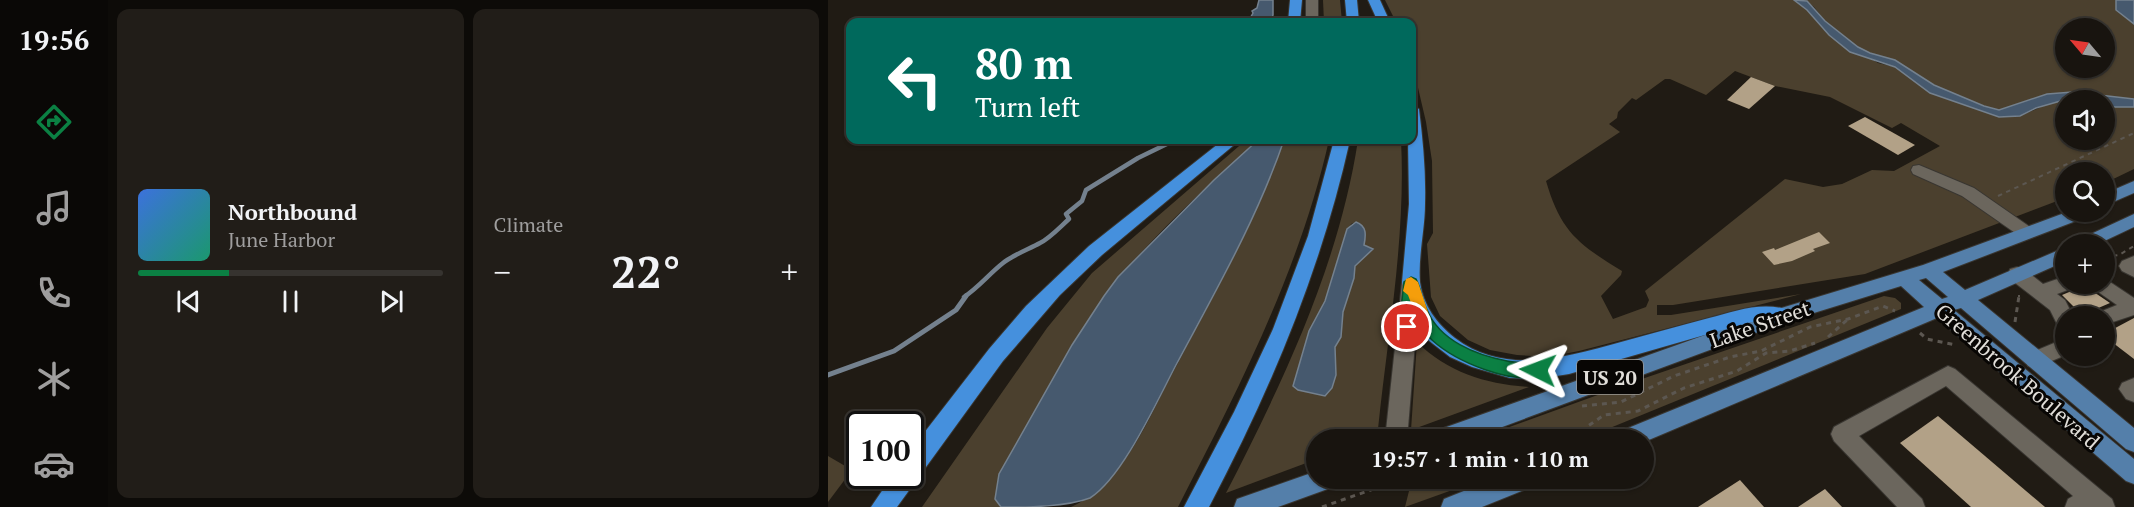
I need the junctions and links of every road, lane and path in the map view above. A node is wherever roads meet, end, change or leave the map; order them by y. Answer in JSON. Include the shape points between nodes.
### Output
{"nodes":[{"id":1,"x":1296,"y":0,"type":"edge"},
{"id":2,"x":1312,"y":0,"type":"edge"},
{"id":3,"x":1351,"y":0,"type":"edge"},
{"id":4,"x":1374,"y":0,"type":"edge"},
{"id":5,"x":1294,"y":18,"type":"edge"},
{"id":6,"x":1312,"y":18,"type":"edge"},
{"id":7,"x":1353,"y":18,"type":"edge"},
{"id":8,"x":1382,"y":18,"type":"edge"},
{"id":9,"x":2134,"y":133,"type":"edge"},
{"id":10,"x":1227,"y":144,"type":"edge"},
{"id":11,"x":1341,"y":144,"type":"edge"},
{"id":12,"x":1416,"y":144,"type":"edge"},
{"id":13,"x":1919,"y":170,"type":"dead end"},
{"id":14,"x":2134,"y":186,"type":"edge"},
{"id":15,"x":2115,"y":196,"type":"edge"},
{"id":16,"x":1983,"y":203,"type":"junction"},
{"id":17,"x":2134,"y":220,"type":"edge"},
{"id":18,"x":2056,"y":222,"type":"edge"},
{"id":19,"x":2027,"y":233,"type":"junction"},
{"id":20,"x":2105,"y":234,"type":"edge"},
{"id":21,"x":2134,"y":246,"type":"edge"},
{"id":22,"x":2115,"y":256,"type":"edge"},
{"id":23,"x":2055,"y":259,"type":"edge"},
{"id":24,"x":2134,"y":263,"type":"edge"},
{"id":25,"x":1929,"y":270,"type":"junction"},
{"id":26,"x":2134,"y":270,"type":"edge"},
{"id":27,"x":2018,"y":274,"type":"junction"},
{"id":28,"x":1904,"y":278,"type":"junction"},
{"id":29,"x":1411,"y":282,"type":"junction"},
{"id":30,"x":2055,"y":286,"type":"edge"},
{"id":31,"x":2034,"y":292,"type":"junction"},
{"id":32,"x":2115,"y":294,"type":"edge"},
{"id":33,"x":1962,"y":299,"type":"junction"},
{"id":34,"x":2058,"y":306,"type":"edge"},
{"id":35,"x":1939,"y":308,"type":"junction"},
{"id":36,"x":1897,"y":312,"type":"dead end"},
{"id":37,"x":2115,"y":314,"type":"edge"},
{"id":38,"x":1782,"y":315,"type":"junction"},
{"id":39,"x":1848,"y":319,"type":"junction"},
{"id":40,"x":2009,"y":320,"type":"dead end"},
{"id":41,"x":1826,"y":339,"type":"dead end"},
{"id":42,"x":1947,"y":339,"type":"dead end"},
{"id":43,"x":1819,"y":342,"type":"dead end"},
{"id":44,"x":1941,"y":342,"type":"dead end"},
{"id":45,"x":2055,"y":351,"type":"edge"},
{"id":46,"x":2035,"y":360,"type":"junction"},
{"id":47,"x":2134,"y":387,"type":"edge"},
{"id":48,"x":2134,"y":393,"type":"edge"},
{"id":49,"x":1581,"y":406,"type":"dead end"},
{"id":50,"x":1397,"y":429,"type":"edge"},
{"id":51,"x":1468,"y":429,"type":"edge"},
{"id":52,"x":1583,"y":429,"type":"edge"},
{"id":53,"x":1650,"y":429,"type":"edge"},
{"id":54,"x":2134,"y":442,"type":"edge"},
{"id":55,"x":924,"y":451,"type":"edge"},
{"id":56,"x":2134,"y":473,"type":"edge"},
{"id":57,"x":1306,"y":486,"type":"edge"},
{"id":58,"x":896,"y":489,"type":"edge"},
{"id":59,"x":1374,"y":489,"type":"edge"},
{"id":60,"x":1498,"y":489,"type":"edge"},
{"id":61,"x":2091,"y":504,"type":"edge"},
{"id":62,"x":883,"y":507,"type":"edge"},
{"id":63,"x":1196,"y":507,"type":"edge"},
{"id":64,"x":1246,"y":507,"type":"edge"},
{"id":65,"x":1322,"y":507,"type":"edge"},
{"id":66,"x":1453,"y":507,"type":"edge"},
{"id":67,"x":1913,"y":507,"type":"edge"}],
"edges":[{"from":1,"to":5,"type":"highway"},
{"from":2,"to":6,"type":"lane"},
{"from":3,"to":7,"type":"highway"},
{"from":4,"to":8,"type":"highway"},
{"from":9,"to":16,"type":"path"},
{"from":10,"to":55,"type":"highway","via":[[1106,241],[1053,290],[1007,341]]},
{"from":11,"to":63,"type":"highway","via":[[1305,273],[1275,349]]},
{"from":12,"to":29,"type":"highway","via":[[1417,204]]},
{"from":13,"to":16,"type":"lane"},
{"from":14,"to":15,"type":"main road"},
{"from":16,"to":19,"type":"lane"},
{"from":17,"to":20,"type":"main road"},
{"from":18,"to":19,"type":"main road","name":"Lake Street","number":"US 20"},
{"from":19,"to":25,"type":"main road","name":"Lake Street","number":"US 20"},
{"from":21,"to":22,"type":"path"},
{"from":23,"to":27,"type":"main road"},
{"from":24,"to":26,"type":"lane","via":[[2128,266]]},
{"from":25,"to":28,"type":"main road","name":"Lake Street","number":"US 20"},
{"from":25,"to":33,"type":"main road","name":"Greenbrook Boulevard"},
{"from":27,"to":31,"type":"lane"},
{"from":27,"to":33,"type":"main road"},
{"from":28,"to":35,"type":"main road","name":"Greenbrook Boulevard"},
{"from":28,"to":38,"type":"main road","name":"Lake Street","number":"US 20"},
{"from":29,"to":38,"type":"highway","via":[[1420,313],[1435,334],[1457,351],[1510,369],[1569,365],[1750,314]]},
{"from":29,"to":50,"type":"lane"},
{"from":30,"to":31,"type":"lane"},
{"from":31,"to":34,"type":"lane"},
{"from":31,"to":40,"type":"path","via":[[2019,295],[2014,328]]},
{"from":32,"to":37,"type":"lane","via":[[2133,307]]},
{"from":33,"to":35,"type":"main road"},
{"from":33,"to":46,"type":"main road","name":"Greenbrook Boulevard"},
{"from":35,"to":53,"type":"main road"},
{"from":35,"to":56,"type":"main road","name":"Greenbrook Boulevard"},
{"from":36,"to":39,"type":"path","via":[[1883,306]]},
{"from":38,"to":51,"type":"main road","name":"Lake Street","number":"US 20"},
{"from":39,"to":41,"type":"path"},
{"from":39,"to":49,"type":"path","via":[[1810,327],[1761,351],[1674,376],[1621,402]]},
{"from":42,"to":44,"type":"path"},
{"from":43,"to":52,"type":"path","via":[[1766,353],[1737,371],[1684,388],[1638,411],[1604,414]]},
{"from":45,"to":46,"type":"lane"},
{"from":46,"to":54,"type":"main road","name":"Greenbrook Boulevard"},
{"from":47,"to":48,"type":"lane","via":[[2130,389]]},
{"from":57,"to":64,"type":"main road"},
{"from":58,"to":62,"type":"highway"},
{"from":59,"to":65,"type":"path"},
{"from":60,"to":66,"type":"main road"},
{"from":61,"to":67,"type":"lane","via":[[1948,375],[1842,434]]}]}
